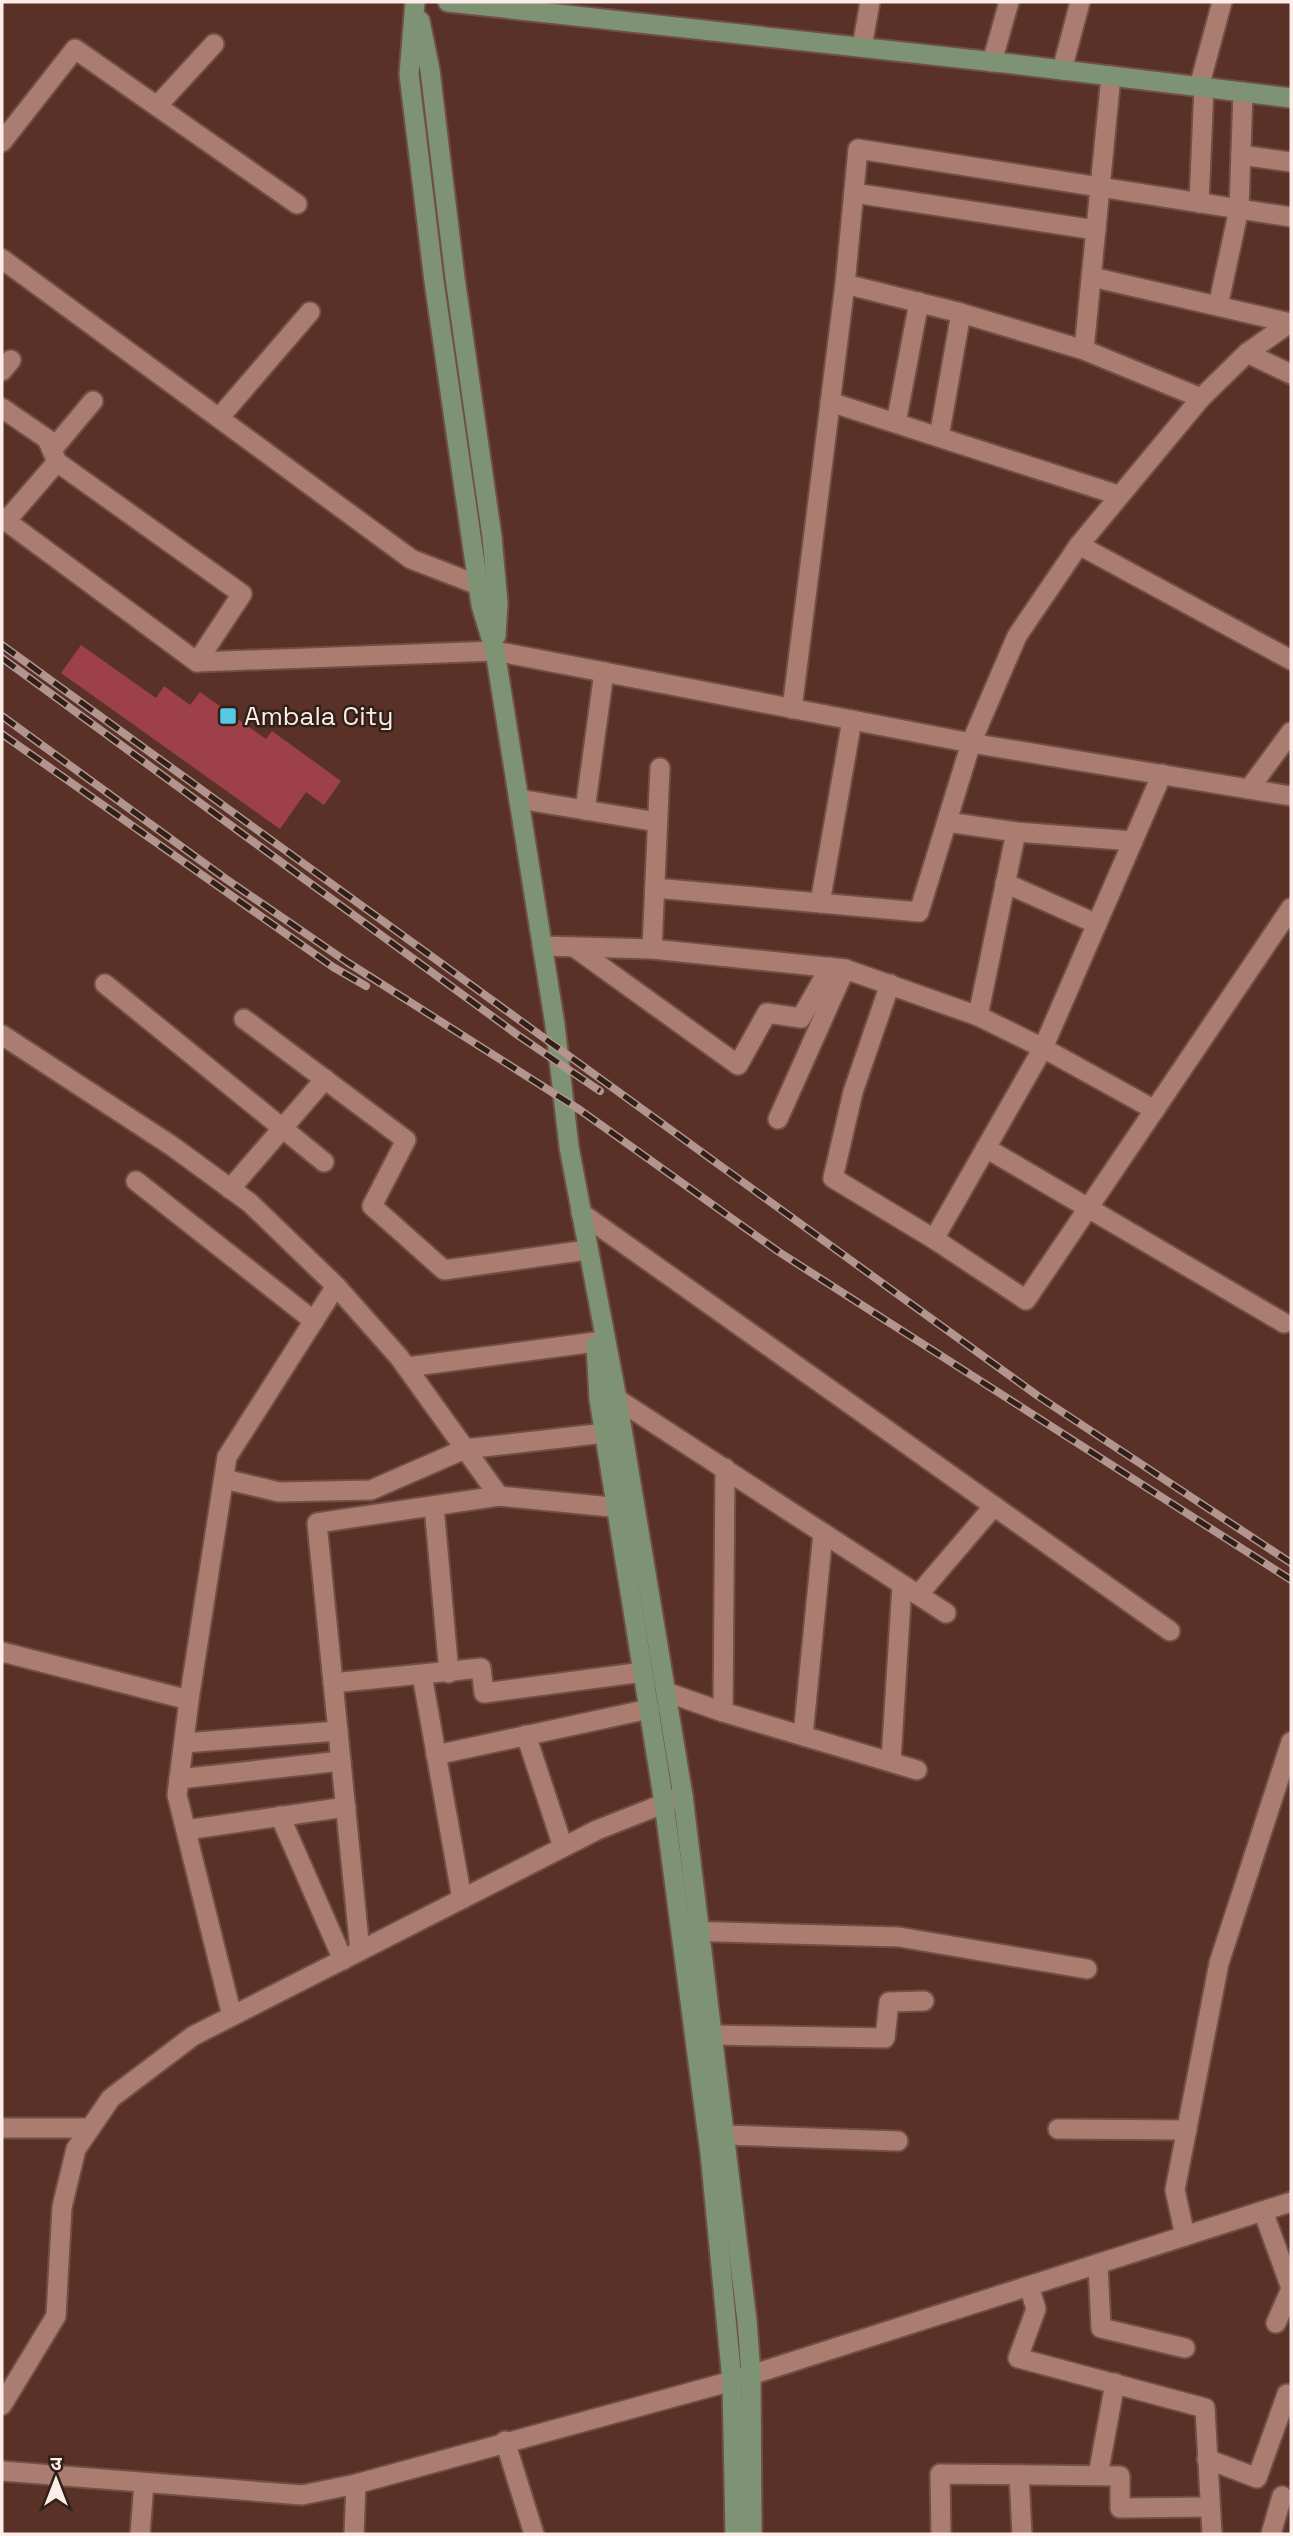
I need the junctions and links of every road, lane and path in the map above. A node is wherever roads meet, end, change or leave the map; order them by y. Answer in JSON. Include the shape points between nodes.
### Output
{"nodes":[{"id":1,"x":415,"y":2,"type":"edge"},
{"id":2,"x":448,"y":2,"type":"edge"},
{"id":3,"x":870,"y":2,"type":"edge"},
{"id":4,"x":1009,"y":2,"type":"edge"},
{"id":5,"x":1080,"y":2,"type":"edge"},
{"id":6,"x":1222,"y":2,"type":"edge"},
{"id":7,"x":214,"y":44,"type":"dead end"},
{"id":8,"x":862,"y":47,"type":"junction"},
{"id":9,"x":992,"y":62,"type":"junction"},
{"id":10,"x":1062,"y":70,"type":"junction"},
{"id":11,"x":1111,"y":76,"type":"junction"},
{"id":12,"x":1201,"y":87,"type":"junction"},
{"id":13,"x":1244,"y":92,"type":"junction"},
{"id":14,"x":1291,"y":97,"type":"edge"},
{"id":15,"x":157,"y":106,"type":"junction"},
{"id":16,"x":2,"y":142,"type":"edge"},
{"id":17,"x":1241,"y":155,"type":"junction"},
{"id":18,"x":1291,"y":162,"type":"edge"},
{"id":19,"x":1100,"y":187,"type":"junction"},
{"id":20,"x":854,"y":193,"type":"junction"},
{"id":21,"x":1199,"y":203,"type":"junction"},
{"id":22,"x":297,"y":204,"type":"dead end"},
{"id":23,"x":1239,"y":209,"type":"junction"},
{"id":24,"x":1291,"y":217,"type":"edge"},
{"id":25,"x":1096,"y":230,"type":"junction"},
{"id":26,"x":2,"y":259,"type":"edge"},
{"id":27,"x":1092,"y":277,"type":"junction"},
{"id":28,"x":845,"y":284,"type":"junction"},
{"id":29,"x":919,"y":302,"type":"junction"},
{"id":30,"x":1218,"y":306,"type":"junction"},
{"id":31,"x":310,"y":312,"type":"dead end"},
{"id":32,"x":961,"y":313,"type":"junction"},
{"id":33,"x":1291,"y":322,"type":"edge"},
{"id":34,"x":1084,"y":350,"type":"junction"},
{"id":35,"x":1247,"y":353,"type":"junction"},
{"id":36,"x":1291,"y":374,"type":"edge"},
{"id":37,"x":1201,"y":398,"type":"junction"},
{"id":38,"x":93,"y":401,"type":"dead end"},
{"id":39,"x":830,"y":402,"type":"junction"},
{"id":40,"x":2,"y":408,"type":"edge"},
{"id":41,"x":219,"y":418,"type":"junction"},
{"id":42,"x":896,"y":423,"type":"junction"},
{"id":43,"x":939,"y":437,"type":"junction"},
{"id":44,"x":54,"y":456,"type":"junction"},
{"id":45,"x":1118,"y":495,"type":"junction"},
{"id":46,"x":4,"y":520,"type":"edge"},
{"id":47,"x":1079,"y":545,"type":"junction"},
{"id":48,"x":478,"y":585,"type":"junction"},
{"id":49,"x":495,"y":651,"type":"junction"},
{"id":50,"x":1291,"y":660,"type":"edge"},
{"id":51,"x":197,"y":662,"type":"junction"},
{"id":52,"x":604,"y":672,"type":"junction"},
{"id":53,"x":792,"y":709,"type":"junction"},
{"id":54,"x":852,"y":720,"type":"junction"},
{"id":55,"x":1291,"y":732,"type":"edge"},
{"id":56,"x":971,"y":743,"type":"junction"},
{"id":57,"x":660,"y":768,"type":"dead end"},
{"id":58,"x":1162,"y":774,"type":"junction"},
{"id":59,"x":1249,"y":789,"type":"junction"},
{"id":60,"x":1291,"y":796,"type":"edge"},
{"id":61,"x":519,"y":799,"type":"junction"},
{"id":62,"x":586,"y":810,"type":"junction"},
{"id":63,"x":657,"y":822,"type":"junction"},
{"id":64,"x":947,"y":822,"type":"junction"},
{"id":65,"x":1016,"y":832,"type":"junction"},
{"id":66,"x":1133,"y":841,"type":"junction"},
{"id":67,"x":1005,"y":883,"type":"junction"},
{"id":68,"x":655,"y":888,"type":"junction"},
{"id":69,"x":820,"y":903,"type":"junction"},
{"id":70,"x":1291,"y":908,"type":"edge"},
{"id":71,"x":1097,"y":924,"type":"junction"},
{"id":72,"x":542,"y":946,"type":"junction"},
{"id":73,"x":574,"y":947,"type":"junction"},
{"id":74,"x":652,"y":949,"type":"junction"},
{"id":75,"x":837,"y":968,"type":"junction"},
{"id":76,"x":105,"y":984,"type":"dead end"},
{"id":77,"x":891,"y":984,"type":"junction"},
{"id":78,"x":978,"y":1016,"type":"junction"},
{"id":79,"x":244,"y":1019,"type":"dead end"},
{"id":80,"x":2,"y":1035,"type":"edge"},
{"id":81,"x":1043,"y":1048,"type":"junction"},
{"id":82,"x":325,"y":1079,"type":"junction"},
{"id":83,"x":1155,"y":1110,"type":"junction"},
{"id":84,"x":778,"y":1119,"type":"dead end"},
{"id":85,"x":283,"y":1128,"type":"junction"},
{"id":86,"x":986,"y":1148,"type":"junction"},
{"id":87,"x":324,"y":1162,"type":"dead end"},
{"id":88,"x":136,"y":1181,"type":"dead end"},
{"id":89,"x":230,"y":1189,"type":"junction"},
{"id":90,"x":1088,"y":1208,"type":"junction"},
{"id":91,"x":581,"y":1213,"type":"junction"},
{"id":92,"x":934,"y":1239,"type":"junction"},
{"id":93,"x":589,"y":1256,"type":"junction"},
{"id":94,"x":336,"y":1286,"type":"junction"},
{"id":95,"x":314,"y":1321,"type":"junction"},
{"id":96,"x":1284,"y":1323,"type":"dead end"},
{"id":97,"x":595,"y":1342,"type":"junction"},
{"id":98,"x":407,"y":1367,"type":"junction"},
{"id":99,"x":617,"y":1399,"type":"junction"},
{"id":100,"x":605,"y":1433,"type":"junction"},
{"id":101,"x":465,"y":1449,"type":"junction"},
{"id":102,"x":725,"y":1468,"type":"junction"},
{"id":103,"x":224,"y":1479,"type":"junction"},
{"id":104,"x":499,"y":1496,"type":"junction"},
{"id":105,"x":434,"y":1506,"type":"junction"},
{"id":106,"x":994,"y":1506,"type":"junction"},
{"id":107,"x":626,"y":1509,"type":"junction"},
{"id":108,"x":823,"y":1533,"type":"junction"},
{"id":109,"x":910,"y":1590,"type":"junction"},
{"id":110,"x":946,"y":1613,"type":"dead end"},
{"id":111,"x":1170,"y":1631,"type":"dead end"},
{"id":112,"x":2,"y":1652,"type":"edge"},
{"id":113,"x":449,"y":1672,"type":"junction"},
{"id":114,"x":643,"y":1672,"type":"junction"},
{"id":115,"x":422,"y":1675,"type":"junction"},
{"id":116,"x":333,"y":1683,"type":"junction"},
{"id":117,"x":666,"y":1692,"type":"junction"},
{"id":118,"x":189,"y":1700,"type":"junction"},
{"id":119,"x":649,"y":1709,"type":"junction"},
{"id":120,"x":723,"y":1712,"type":"junction"},
{"id":121,"x":338,"y":1731,"type":"junction"},
{"id":122,"x":527,"y":1735,"type":"junction"},
{"id":123,"x":803,"y":1736,"type":"junction"},
{"id":124,"x":1291,"y":1742,"type":"edge"},
{"id":125,"x":184,"y":1743,"type":"junction"},
{"id":126,"x":436,"y":1755,"type":"junction"},
{"id":127,"x":891,"y":1760,"type":"junction"},
{"id":128,"x":341,"y":1761,"type":"junction"},
{"id":129,"x":917,"y":1769,"type":"dead end"},
{"id":130,"x":179,"y":1779,"type":"junction"},
{"id":131,"x":683,"y":1796,"type":"junction"},
{"id":132,"x":664,"y":1803,"type":"junction"},
{"id":133,"x":346,"y":1807,"type":"junction"},
{"id":134,"x":280,"y":1816,"type":"junction"},
{"id":135,"x":186,"y":1830,"type":"junction"},
{"id":136,"x":564,"y":1847,"type":"junction"},
{"id":137,"x":462,"y":1899,"type":"junction"},
{"id":138,"x":691,"y":1932,"type":"junction"},
{"id":139,"x":351,"y":1955,"type":"junction"},
{"id":140,"x":1087,"y":1969,"type":"dead end"},
{"id":141,"x":923,"y":2001,"type":"dead end"},
{"id":142,"x":232,"y":2016,"type":"junction"},
{"id":143,"x":713,"y":2035,"type":"junction"},
{"id":144,"x":2,"y":2128,"type":"edge"},
{"id":145,"x":90,"y":2128,"type":"junction"},
{"id":146,"x":1058,"y":2129,"type":"dead end"},
{"id":147,"x":1187,"y":2130,"type":"junction"},
{"id":148,"x":725,"y":2135,"type":"junction"},
{"id":149,"x":898,"y":2141,"type":"dead end"},
{"id":150,"x":1291,"y":2202,"type":"edge"},
{"id":151,"x":1263,"y":2211,"type":"junction"},
{"id":152,"x":1185,"y":2235,"type":"junction"},
{"id":153,"x":1098,"y":2263,"type":"junction"},
{"id":154,"x":1029,"y":2286,"type":"junction"},
{"id":155,"x":1291,"y":2288,"type":"edge"},
{"id":156,"x":1276,"y":2323,"type":"dead end"},
{"id":157,"x":1185,"y":2348,"type":"dead end"},
{"id":158,"x":751,"y":2374,"type":"junction"},
{"id":159,"x":732,"y":2381,"type":"junction"},
{"id":160,"x":1115,"y":2383,"type":"junction"},
{"id":161,"x":1291,"y":2396,"type":"edge"},
{"id":162,"x":2,"y":2405,"type":"edge"},
{"id":163,"x":505,"y":2441,"type":"junction"},
{"id":164,"x":1207,"y":2459,"type":"junction"},
{"id":165,"x":2,"y":2471,"type":"edge"},
{"id":166,"x":1019,"y":2475,"type":"junction"},
{"id":167,"x":1098,"y":2475,"type":"junction"},
{"id":168,"x":144,"y":2483,"type":"junction"},
{"id":169,"x":355,"y":2484,"type":"junction"},
{"id":170,"x":1282,"y":2496,"type":"dead end"},
{"id":171,"x":1210,"y":2507,"type":"junction"},
{"id":172,"x":139,"y":2534,"type":"edge"},
{"id":173,"x":354,"y":2534,"type":"edge"},
{"id":174,"x":534,"y":2534,"type":"edge"},
{"id":175,"x":735,"y":2534,"type":"edge"},
{"id":176,"x":752,"y":2534,"type":"edge"},
{"id":177,"x":941,"y":2534,"type":"edge"},
{"id":178,"x":1022,"y":2534,"type":"edge"},
{"id":179,"x":1212,"y":2534,"type":"edge"},
{"id":180,"x":1271,"y":2534,"type":"edge"}],
"edges":[{"from":1,"to":48,"type":"main road","via":[[409,74]]},
{"from":1,"to":49,"type":"main road","via":[[430,70],[492,537],[498,603]]},
{"from":2,"to":8,"type":"main road"},
{"from":3,"to":8,"type":"street"},
{"from":4,"to":9,"type":"street"},
{"from":5,"to":10,"type":"street"},
{"from":6,"to":12,"type":"street"},
{"from":7,"to":15,"type":"street"},
{"from":8,"to":9,"type":"main road"},
{"from":9,"to":10,"type":"main road"},
{"from":10,"to":11,"type":"main road"},
{"from":11,"to":12,"type":"main road"},
{"from":11,"to":19,"type":"street"},
{"from":12,"to":13,"type":"main road"},
{"from":12,"to":21,"type":"street"},
{"from":13,"to":14,"type":"main road"},
{"from":13,"to":17,"type":"street"},
{"from":15,"to":16,"type":"street","via":[[75,49]]},
{"from":15,"to":22,"type":"street"},
{"from":17,"to":18,"type":"street"},
{"from":17,"to":23,"type":"street"},
{"from":19,"to":20,"type":"street","via":[[858,149]]},
{"from":19,"to":21,"type":"street"},
{"from":19,"to":25,"type":"street"},
{"from":20,"to":25,"type":"street"},
{"from":20,"to":28,"type":"street"},
{"from":21,"to":23,"type":"street"},
{"from":23,"to":24,"type":"street"},
{"from":23,"to":30,"type":"street"},
{"from":25,"to":27,"type":"street"},
{"from":26,"to":41,"type":"street"},
{"from":27,"to":30,"type":"street"},
{"from":27,"to":34,"type":"street"},
{"from":28,"to":29,"type":"street"},
{"from":28,"to":39,"type":"street"},
{"from":29,"to":32,"type":"street"},
{"from":29,"to":42,"type":"street"},
{"from":30,"to":33,"type":"street"},
{"from":31,"to":41,"type":"street"},
{"from":32,"to":34,"type":"street"},
{"from":32,"to":43,"type":"street"},
{"from":33,"to":35,"type":"street"},
{"from":34,"to":37,"type":"street"},
{"from":35,"to":36,"type":"street"},
{"from":35,"to":37,"type":"street"},
{"from":37,"to":45,"type":"street"},
{"from":38,"to":44,"type":"street"},
{"from":39,"to":42,"type":"street"},
{"from":39,"to":53,"type":"street"},
{"from":40,"to":44,"type":"street","via":[[47,439]]},
{"from":41,"to":48,"type":"street","via":[[411,559]]},
{"from":42,"to":43,"type":"street"},
{"from":43,"to":45,"type":"street"},
{"from":44,"to":46,"type":"street"},
{"from":44,"to":51,"type":"street","via":[[242,594]]},
{"from":45,"to":47,"type":"street"},
{"from":46,"to":51,"type":"street"},
{"from":47,"to":50,"type":"street"},
{"from":47,"to":56,"type":"street","via":[[1017,636]]},
{"from":48,"to":49,"type":"main road"},
{"from":49,"to":51,"type":"street"},
{"from":49,"to":52,"type":"street"},
{"from":49,"to":61,"type":"main road"},
{"from":52,"to":53,"type":"street"},
{"from":52,"to":62,"type":"street"},
{"from":53,"to":54,"type":"street"},
{"from":54,"to":56,"type":"street"},
{"from":54,"to":69,"type":"street"},
{"from":55,"to":59,"type":"street"},
{"from":56,"to":58,"type":"street"},
{"from":56,"to":64,"type":"street"},
{"from":57,"to":63,"type":"street"},
{"from":58,"to":59,"type":"street"},
{"from":58,"to":66,"type":"street"},
{"from":59,"to":60,"type":"street"},
{"from":61,"to":62,"type":"street"},
{"from":61,"to":72,"type":"main road"},
{"from":62,"to":63,"type":"street"},
{"from":63,"to":68,"type":"street"},
{"from":64,"to":65,"type":"street"},
{"from":64,"to":69,"type":"street","via":[[919,912]]},
{"from":65,"to":66,"type":"street"},
{"from":65,"to":67,"type":"street"},
{"from":66,"to":71,"type":"street"},
{"from":67,"to":71,"type":"street"},
{"from":67,"to":78,"type":"street"},
{"from":68,"to":69,"type":"street"},
{"from":68,"to":74,"type":"street"},
{"from":70,"to":83,"type":"street"},
{"from":71,"to":81,"type":"street"},
{"from":72,"to":73,"type":"street"},
{"from":72,"to":91,"type":"main road"},
{"from":73,"to":74,"type":"street"},
{"from":73,"to":75,"type":"street","via":[[738,1065],[767,1013],[801,1018]]},
{"from":74,"to":75,"type":"street"},
{"from":75,"to":77,"type":"street"},
{"from":75,"to":84,"type":"street"},
{"from":76,"to":85,"type":"street"},
{"from":77,"to":78,"type":"street"},
{"from":77,"to":92,"type":"street","via":[[853,1092],[833,1178]]},
{"from":78,"to":81,"type":"street"},
{"from":79,"to":82,"type":"street"},
{"from":80,"to":89,"type":"street"},
{"from":81,"to":83,"type":"street"},
{"from":81,"to":86,"type":"street"},
{"from":82,"to":85,"type":"street"},
{"from":82,"to":93,"type":"street","via":[[406,1140],[372,1206],[444,1270]]},
{"from":83,"to":90,"type":"street"},
{"from":85,"to":87,"type":"street"},
{"from":85,"to":89,"type":"street"},
{"from":86,"to":90,"type":"street"},
{"from":86,"to":92,"type":"street"},
{"from":88,"to":95,"type":"street"},
{"from":89,"to":94,"type":"street"},
{"from":90,"to":92,"type":"street","via":[[1026,1300]]},
{"from":90,"to":96,"type":"street"},
{"from":91,"to":93,"type":"main road"},
{"from":91,"to":106,"type":"street"},
{"from":93,"to":97,"type":"main road"},
{"from":93,"to":99,"type":"main road"},
{"from":94,"to":95,"type":"street"},
{"from":94,"to":98,"type":"street"},
{"from":95,"to":103,"type":"street","via":[[227,1457]]},
{"from":97,"to":98,"type":"street"},
{"from":97,"to":100,"type":"main road"},
{"from":98,"to":101,"type":"street"},
{"from":99,"to":102,"type":"street"},
{"from":99,"to":107,"type":"main road"},
{"from":100,"to":101,"type":"street"},
{"from":100,"to":107,"type":"main road"},
{"from":101,"to":103,"type":"street","via":[[371,1490],[279,1492]]},
{"from":101,"to":104,"type":"street"},
{"from":102,"to":108,"type":"street"},
{"from":102,"to":120,"type":"street"},
{"from":103,"to":118,"type":"street"},
{"from":104,"to":105,"type":"street"},
{"from":104,"to":107,"type":"street"},
{"from":105,"to":113,"type":"street"},
{"from":105,"to":116,"type":"street","via":[[317,1523]]},
{"from":106,"to":109,"type":"street"},
{"from":106,"to":111,"type":"street"},
{"from":107,"to":114,"type":"main road"},
{"from":107,"to":117,"type":"main road"},
{"from":108,"to":109,"type":"street"},
{"from":108,"to":123,"type":"street"},
{"from":109,"to":110,"type":"street"},
{"from":109,"to":127,"type":"street"},
{"from":112,"to":118,"type":"street"},
{"from":113,"to":114,"type":"street","via":[[481,1668],[484,1693]]},
{"from":113,"to":115,"type":"street"},
{"from":114,"to":119,"type":"main road"},
{"from":115,"to":116,"type":"street"},
{"from":115,"to":126,"type":"street"},
{"from":116,"to":121,"type":"street"},
{"from":117,"to":120,"type":"street"},
{"from":117,"to":131,"type":"main road"},
{"from":118,"to":125,"type":"street"},
{"from":119,"to":122,"type":"street"},
{"from":119,"to":132,"type":"main road"},
{"from":120,"to":123,"type":"street"},
{"from":121,"to":125,"type":"street"},
{"from":121,"to":128,"type":"street"},
{"from":122,"to":126,"type":"street"},
{"from":122,"to":136,"type":"street"},
{"from":123,"to":127,"type":"street"},
{"from":124,"to":147,"type":"street","via":[[1219,1963]]},
{"from":125,"to":130,"type":"street"},
{"from":126,"to":137,"type":"street"},
{"from":127,"to":129,"type":"street"},
{"from":128,"to":130,"type":"street"},
{"from":128,"to":133,"type":"street"},
{"from":130,"to":135,"type":"street","via":[[177,1795]]},
{"from":131,"to":132,"type":"street"},
{"from":131,"to":138,"type":"main road"},
{"from":132,"to":136,"type":"street"},
{"from":132,"to":138,"type":"main road"},
{"from":133,"to":134,"type":"street"},
{"from":133,"to":139,"type":"street"},
{"from":134,"to":135,"type":"street"},
{"from":134,"to":139,"type":"street"},
{"from":135,"to":142,"type":"street"},
{"from":136,"to":137,"type":"street"},
{"from":137,"to":139,"type":"street"},
{"from":138,"to":140,"type":"street","via":[[899,1937]]},
{"from":138,"to":143,"type":"main road"},
{"from":138,"to":159,"type":"main road"},
{"from":139,"to":142,"type":"street"},
{"from":141,"to":143,"type":"street","via":[[889,2002],[885,2038]]},
{"from":142,"to":145,"type":"street","via":[[193,2036],[111,2098]]},
{"from":143,"to":148,"type":"main road"},
{"from":144,"to":145,"type":"street"},
{"from":145,"to":162,"type":"street","via":[[76,2149],[62,2207],[55,2316]]},
{"from":146,"to":147,"type":"street"},
{"from":147,"to":152,"type":"street","via":[[1175,2190]]},
{"from":148,"to":149,"type":"street"},
{"from":148,"to":158,"type":"main road"},
{"from":150,"to":151,"type":"street"},
{"from":151,"to":152,"type":"street"},
{"from":151,"to":155,"type":"street"},
{"from":152,"to":153,"type":"street"},
{"from":153,"to":154,"type":"street"},
{"from":153,"to":157,"type":"street","via":[[1101,2328]]},
{"from":154,"to":158,"type":"street"},
{"from":154,"to":160,"type":"street","via":[[1036,2309],[1018,2358]]},
{"from":155,"to":156,"type":"street"},
{"from":158,"to":159,"type":"street"},
{"from":158,"to":176,"type":"main road"},
{"from":159,"to":163,"type":"street"},
{"from":159,"to":175,"type":"main road"},
{"from":160,"to":164,"type":"street","via":[[1205,2408]]},
{"from":160,"to":167,"type":"street"},
{"from":161,"to":164,"type":"street","via":[[1287,2394],[1257,2478]]},
{"from":163,"to":169,"type":"street"},
{"from":163,"to":174,"type":"street"},
{"from":164,"to":171,"type":"street"},
{"from":165,"to":168,"type":"street"},
{"from":166,"to":167,"type":"street"},
{"from":166,"to":177,"type":"street","via":[[940,2474]]},
{"from":166,"to":178,"type":"street"},
{"from":167,"to":171,"type":"street","via":[[1120,2476],[1120,2508]]},
{"from":168,"to":169,"type":"street","via":[[302,2495]]},
{"from":168,"to":172,"type":"street"},
{"from":169,"to":173,"type":"street"},
{"from":170,"to":180,"type":"street"},
{"from":171,"to":179,"type":"street"}]}
